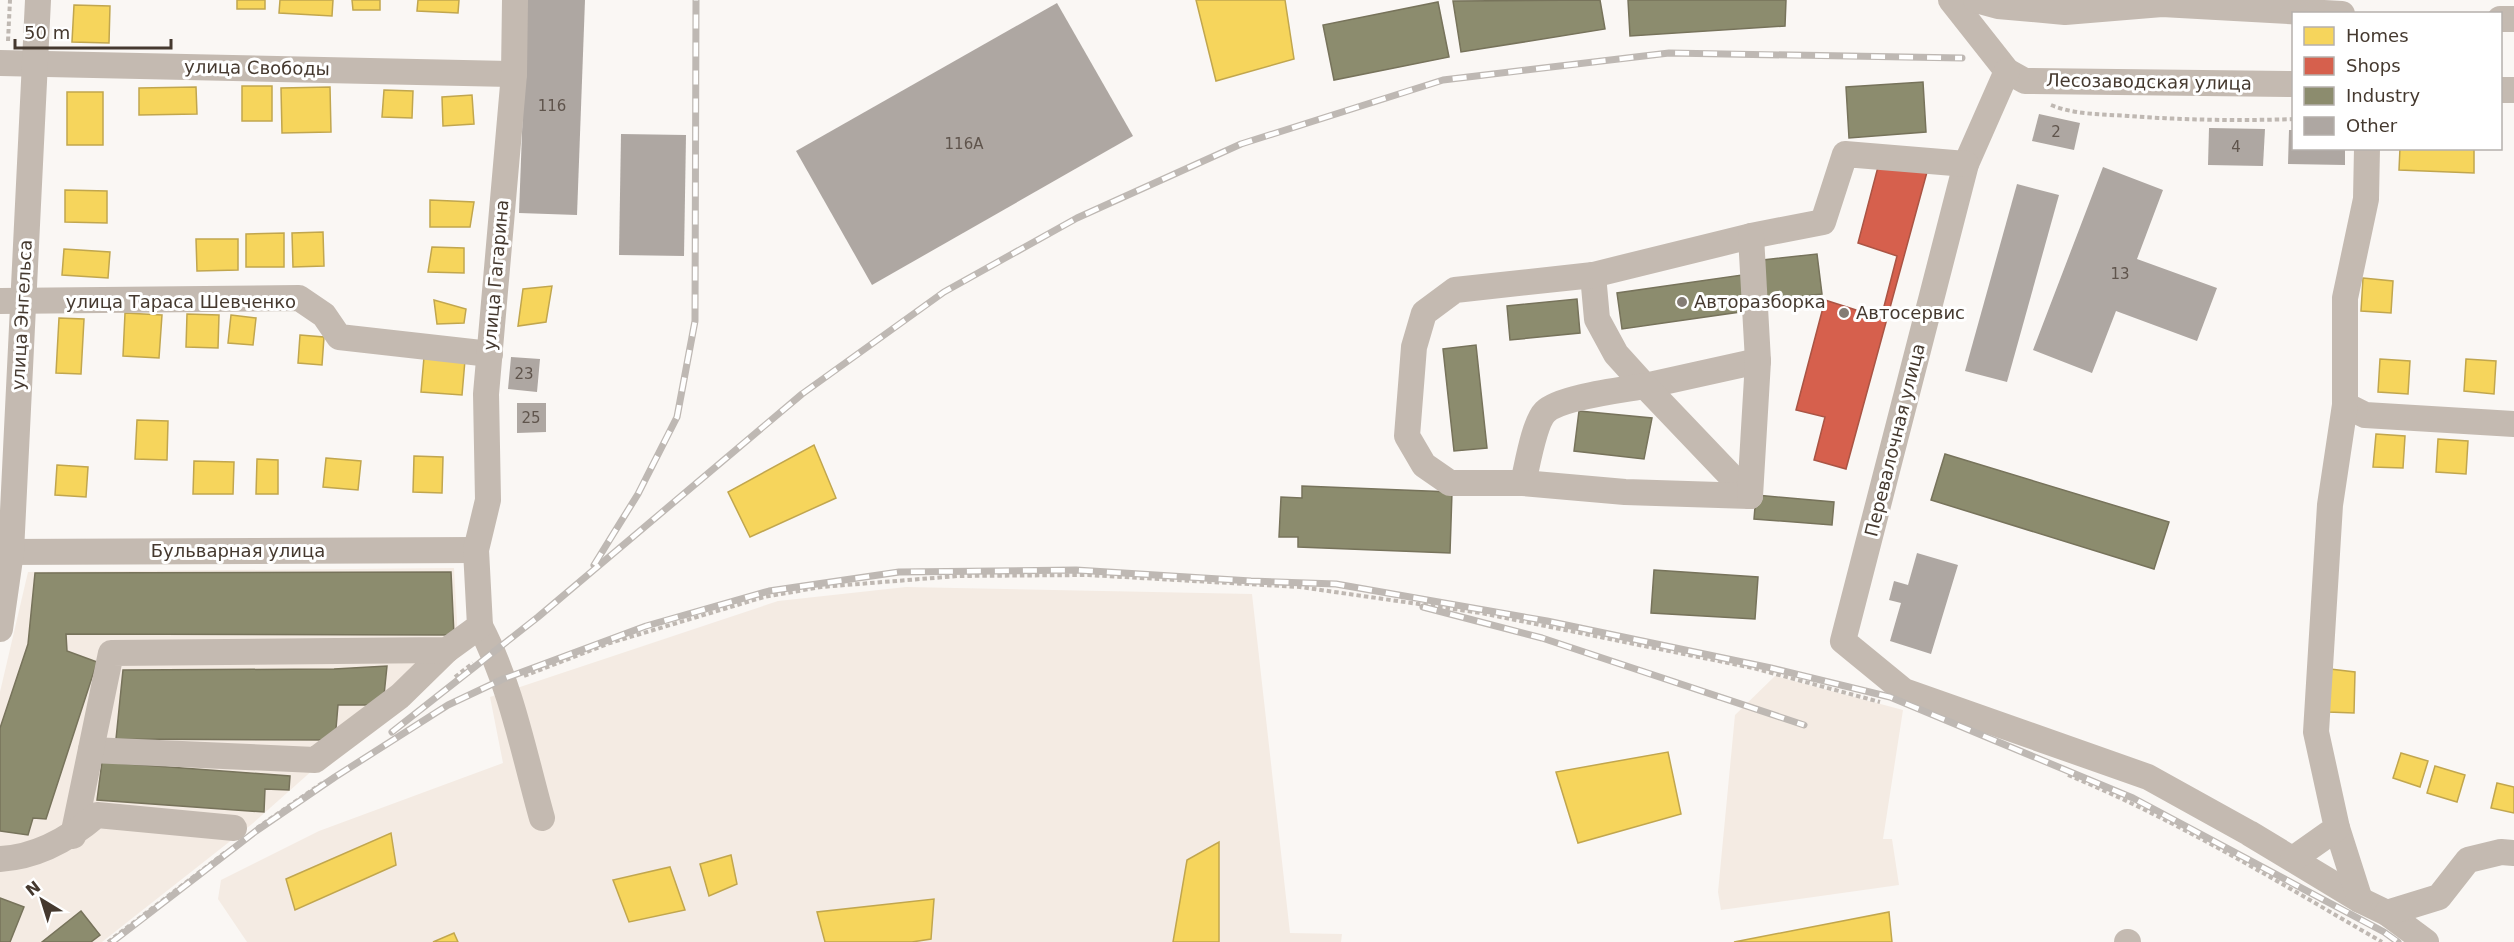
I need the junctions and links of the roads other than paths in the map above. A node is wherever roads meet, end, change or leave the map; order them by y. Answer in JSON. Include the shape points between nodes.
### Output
{"nodes":[{"id":1,"x":38,"y":0,"type":"edge"},
{"id":2,"x":515,"y":0,"type":"edge"},
{"id":3,"x":1951,"y":0,"type":"edge"},
{"id":4,"x":1976,"y":0,"type":"edge"},
{"id":5,"x":2162,"y":2,"type":"edge"},
{"id":6,"x":2312,"y":12,"type":"edge"},
{"id":7,"x":4,"y":54,"type":"edge"},
{"id":8,"x":34,"y":62,"type":"junction"},
{"id":9,"x":2007,"y":71,"type":"junction"},
{"id":10,"x":514,"y":74,"type":"junction"},
{"id":11,"x":2292,"y":84,"type":"edge"},
{"id":12,"x":2367,"y":150,"type":"edge"},
{"id":13,"x":1966,"y":164,"type":"junction"},
{"id":14,"x":1751,"y":236,"type":"junction"},
{"id":15,"x":1593,"y":275,"type":"junction"},
{"id":16,"x":11,"y":302,"type":"edge"},
{"id":17,"x":489,"y":354,"type":"junction"},
{"id":18,"x":1758,"y":361,"type":"junction"},
{"id":19,"x":1645,"y":386,"type":"junction"},
{"id":20,"x":2345,"y":405,"type":"junction"},
{"id":21,"x":2514,"y":424,"type":"edge"},
{"id":22,"x":1523,"y":483,"type":"junction"},
{"id":23,"x":1750,"y":496,"type":"junction"},
{"id":24,"x":476,"y":550,"type":"junction"},
{"id":25,"x":5,"y":552,"type":"edge"},
{"id":26,"x":0,"y":629,"type":"edge"},
{"id":27,"x":486,"y":637,"type":"junction"},
{"id":28,"x":447,"y":650,"type":"junction"},
{"id":29,"x":91,"y":750,"type":"junction"},
{"id":30,"x":542,"y":818,"type":"dead end"},
{"id":31,"x":2337,"y":828,"type":"junction"},
{"id":32,"x":73,"y":836,"type":"junction"},
{"id":33,"x":239,"y":836,"type":"road end"},
{"id":34,"x":2514,"y":853,"type":"edge"},
{"id":35,"x":0,"y":859,"type":"edge"},
{"id":36,"x":2293,"y":859,"type":"junction"},
{"id":37,"x":2360,"y":900,"type":"junction"},
{"id":38,"x":2387,"y":913,"type":"junction"},
{"id":39,"x":2426,"y":942,"type":"edge"}],
"edges":[{"from":1,"to":8,"type":"street","name":"улица Энгельса"},
{"from":2,"to":10,"type":"street","name":"улица Гагарина"},
{"from":3,"to":9,"type":"street"},
{"from":4,"to":5,"type":"street","via":[[1998,6],[2065,12]]},
{"from":5,"to":6,"type":"street"},
{"from":7,"to":8,"type":"street","name":"улица Свободы"},
{"from":8,"to":10,"type":"street","name":"улица Свободы"},
{"from":8,"to":16,"type":"street","name":"улица Энгельса"},
{"from":9,"to":11,"type":"street","name":"Лесозаводская улица","via":[[2025,81]]},
{"from":9,"to":13,"type":"street","name":"Перевалочная улица"},
{"from":10,"to":17,"type":"street","name":"улица Гагарина"},
{"from":12,"to":20,"type":"street","via":[[2366,199],[2345,298]]},
{"from":13,"to":14,"type":"street","via":[[1845,154],[1823,222]]},
{"from":13,"to":36,"type":"street","name":"Перевалочная улица","via":[[1843,641],[1904,691],[2148,777]]},
{"from":14,"to":15,"type":"street"},
{"from":14,"to":18,"type":"street"},
{"from":15,"to":19,"type":"street","via":[[1597,320],[1616,354]]},
{"from":15,"to":22,"type":"street","via":[[1455,290],[1424,313],[1413,347],[1407,436],[1424,465],[1450,483]]},
{"from":16,"to":17,"type":"street","name":"улица Тараса Шевченко","via":[[298,298],[324,315],[339,337]]},
{"from":16,"to":25,"type":"street","name":"улица Энгельса"},
{"from":17,"to":24,"type":"street","name":"улица Гагарина","via":[[488,500]]},
{"from":18,"to":19,"type":"street"},
{"from":18,"to":23,"type":"street"},
{"from":19,"to":22,"type":"street","via":[[1569,400],[1545,412]]},
{"from":19,"to":23,"type":"street"},
{"from":20,"to":21,"type":"street","via":[[2366,415]]},
{"from":20,"to":31,"type":"street","via":[[2330,505],[2316,732]]},
{"from":22,"to":23,"type":"street","via":[[1625,492]]},
{"from":24,"to":25,"type":"street","name":"Бульварная улица"},
{"from":24,"to":27,"type":"street","name":"улица Гагарина"},
{"from":25,"to":26,"type":"street","name":"улица Энгельса"},
{"from":27,"to":28,"type":"street"},
{"from":27,"to":30,"type":"street","name":"улица Гагарина","via":[[504,684]]},
{"from":28,"to":29,"type":"street","via":[[400,696],[315,760]]},
{"from":28,"to":29,"type":"street","via":[[111,653]]},
{"from":29,"to":32,"type":"street"},
{"from":31,"to":36,"type":"street"},
{"from":31,"to":37,"type":"street"},
{"from":32,"to":33,"type":"street","via":[[97,815]]},
{"from":32,"to":35,"type":"street","via":[[21,858]]},
{"from":34,"to":38,"type":"street","via":[[2468,860],[2439,897]]},
{"from":36,"to":37,"type":"street"},
{"from":37,"to":38,"type":"street"},
{"from":38,"to":39,"type":"street"}]}
